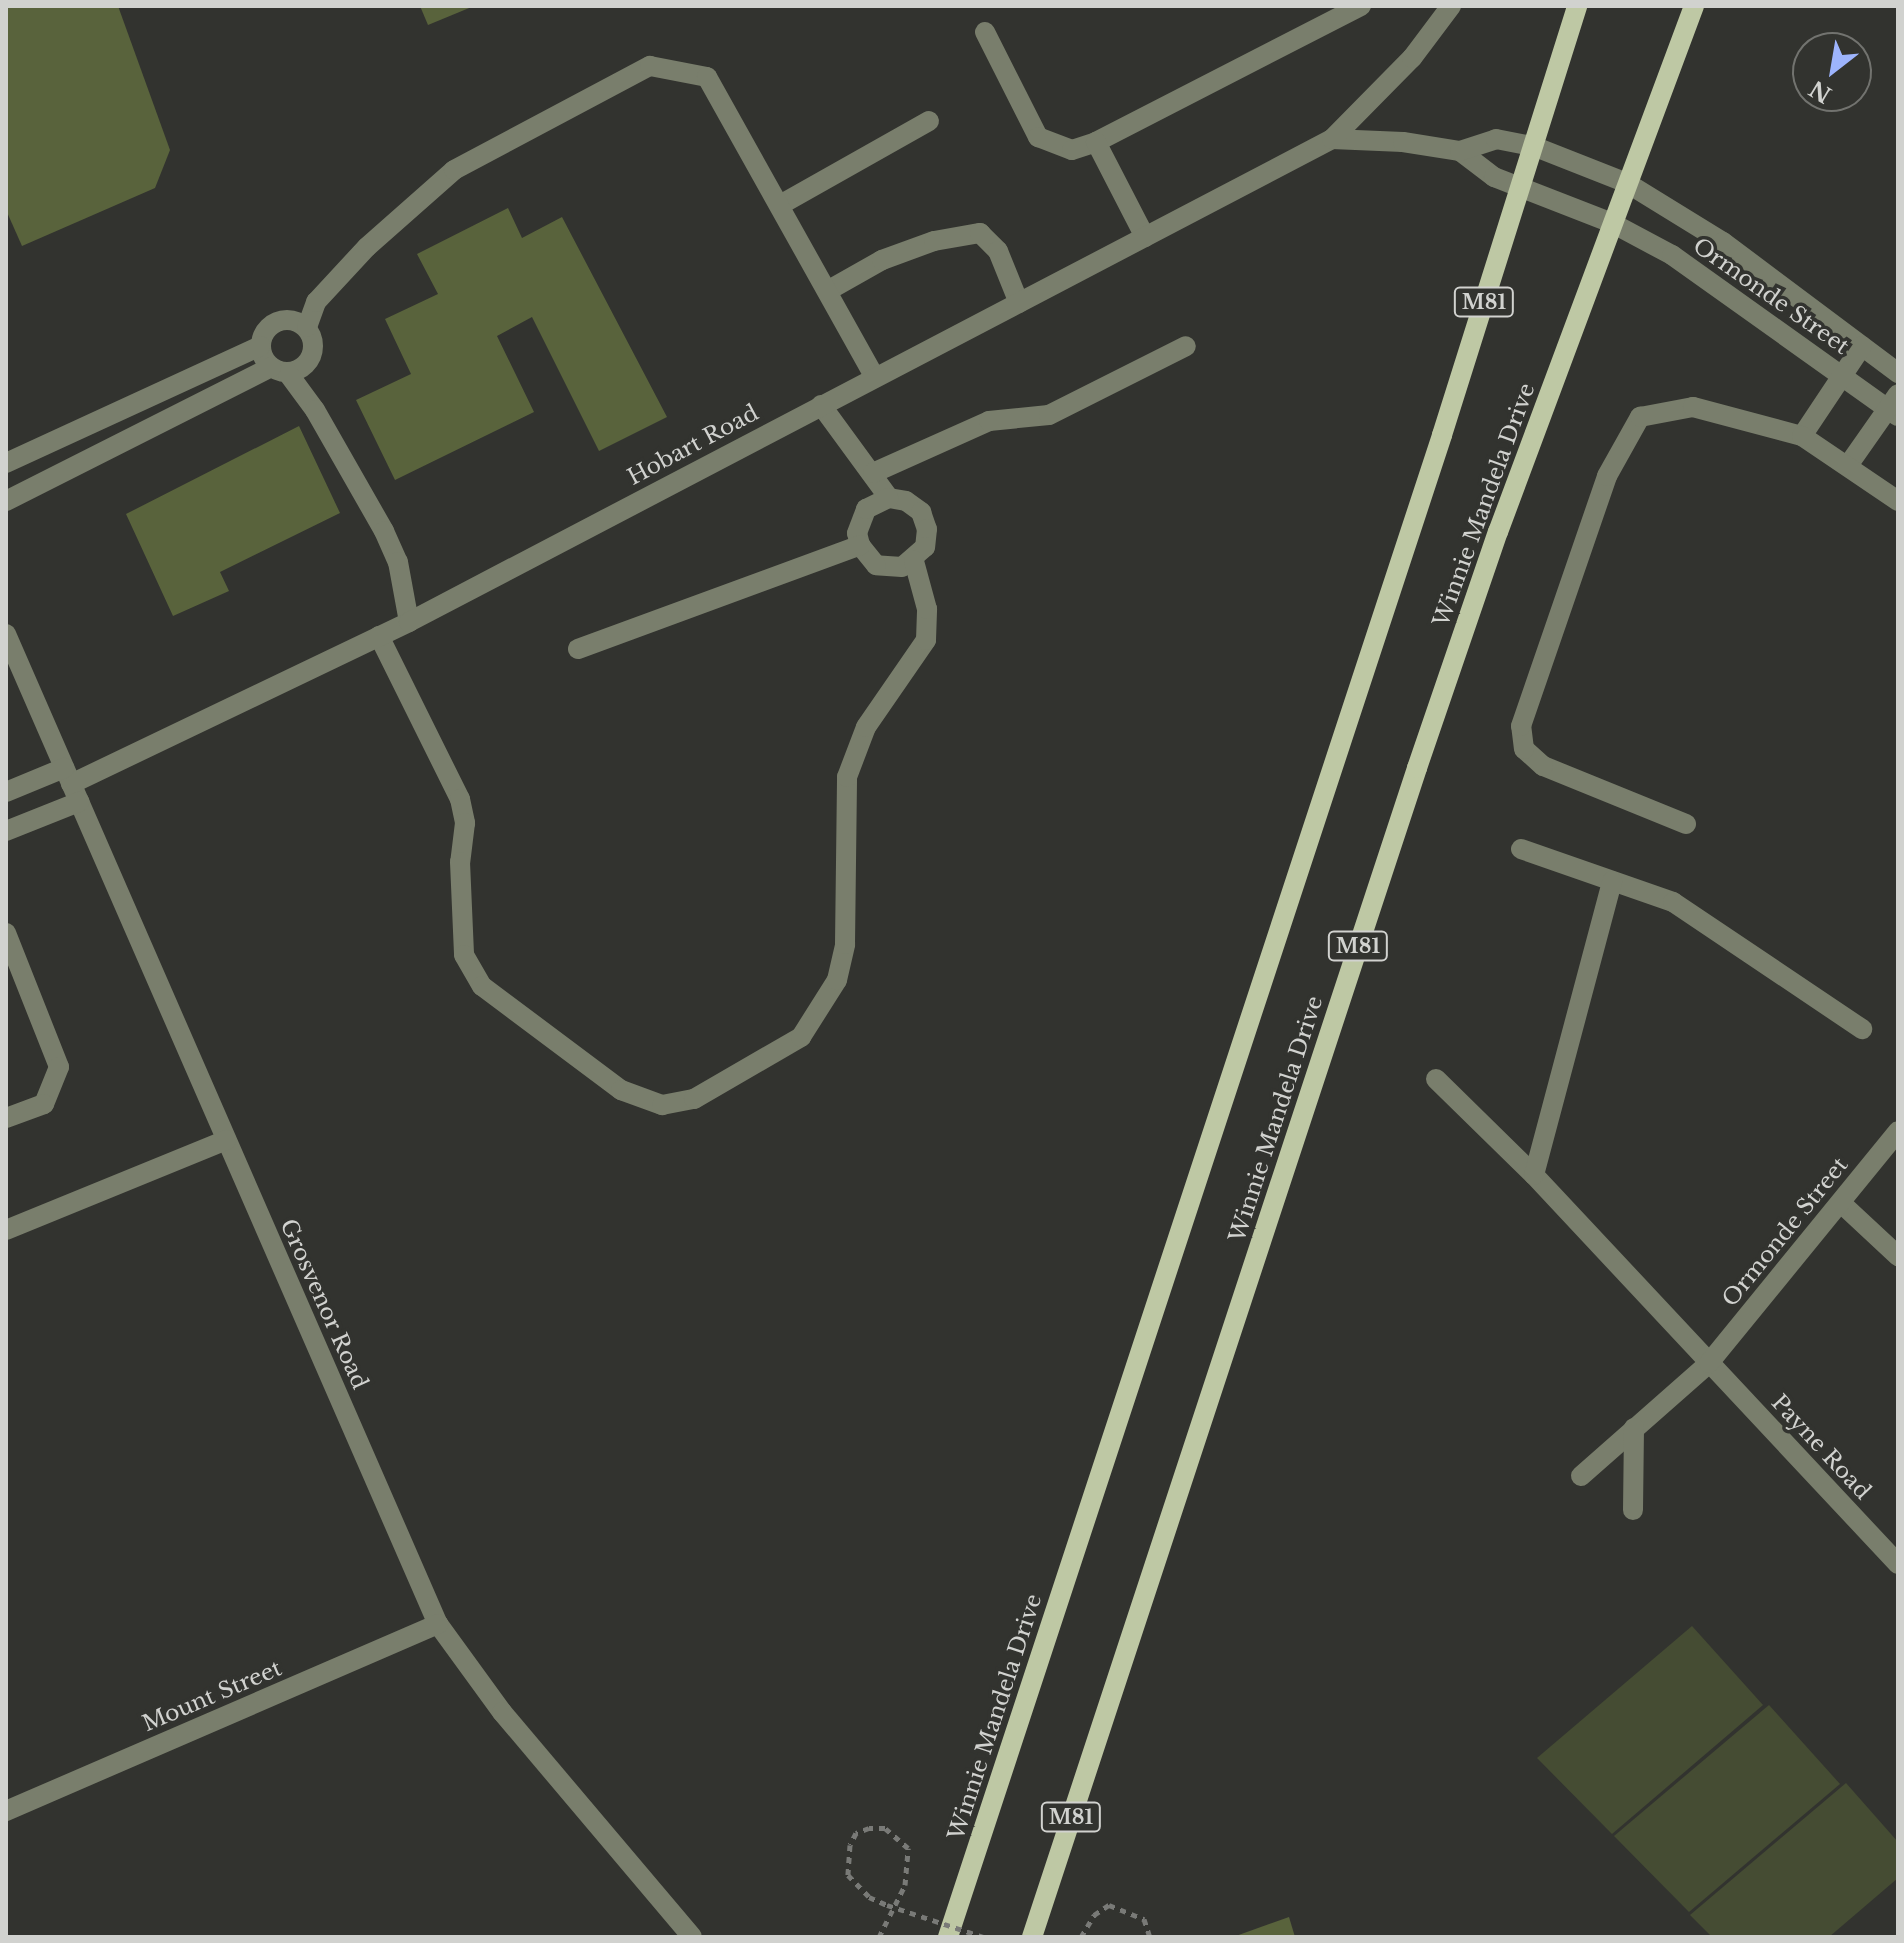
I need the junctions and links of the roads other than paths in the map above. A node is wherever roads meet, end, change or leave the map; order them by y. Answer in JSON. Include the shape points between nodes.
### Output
{"nodes":[{"id":1,"x":1361,"y":6,"type":"edge"},
{"id":2,"x":1451,"y":6,"type":"edge"},
{"id":3,"x":1577,"y":6,"type":"edge"},
{"id":4,"x":1694,"y":6,"type":"edge"},
{"id":5,"x":985,"y":32,"type":"dead end"},
{"id":6,"x":929,"y":121,"type":"dead end"},
{"id":7,"x":1332,"y":139,"type":"junction"},
{"id":8,"x":1096,"y":142,"type":"junction"},
{"id":9,"x":1533,"y":146,"type":"junction"},
{"id":10,"x":1460,"y":151,"type":"junction"},
{"id":11,"x":1627,"y":183,"type":"junction"},
{"id":12,"x":1520,"y":188,"type":"junction"},
{"id":13,"x":780,"y":205,"type":"junction"},
{"id":14,"x":1612,"y":223,"type":"junction"},
{"id":15,"x":1145,"y":237,"type":"junction"},
{"id":16,"x":829,"y":290,"type":"junction"},
{"id":17,"x":1019,"y":303,"type":"junction"},
{"id":18,"x":307,"y":327,"type":"junction"},
{"id":19,"x":260,"y":346,"type":"junction"},
{"id":20,"x":1186,"y":346,"type":"dead end"},
{"id":21,"x":1862,"y":346,"type":"junction"},
{"id":22,"x":309,"y":361,"type":"junction"},
{"id":23,"x":279,"y":370,"type":"junction"},
{"id":24,"x":1898,"y":373,"type":"edge"},
{"id":25,"x":1842,"y":375,"type":"junction"},
{"id":26,"x":875,"y":377,"type":"junction"},
{"id":27,"x":821,"y":405,"type":"junction"},
{"id":28,"x":1894,"y":406,"type":"edge"},
{"id":29,"x":315,"y":410,"type":"junction"},
{"id":30,"x":1802,"y":436,"type":"junction"},
{"id":31,"x":6,"y":463,"type":"edge"},
{"id":32,"x":1849,"y":464,"type":"junction"},
{"id":33,"x":873,"y":473,"type":"junction"},
{"id":34,"x":889,"y":498,"type":"junction"},
{"id":35,"x":6,"y":501,"type":"edge"},
{"id":36,"x":1898,"y":501,"type":"edge"},
{"id":37,"x":860,"y":545,"type":"junction"},
{"id":38,"x":914,"y":561,"type":"junction"},
{"id":39,"x":409,"y":622,"type":"junction"},
{"id":40,"x":6,"y":634,"type":"edge"},
{"id":41,"x":379,"y":636,"type":"junction"},
{"id":42,"x":578,"y":649,"type":"dead end"},
{"id":43,"x":72,"y":785,"type":"junction"},
{"id":44,"x":6,"y":792,"type":"edge"},
{"id":45,"x":1686,"y":824,"type":"dead end"},
{"id":46,"x":6,"y":831,"type":"edge"},
{"id":47,"x":1521,"y":849,"type":"dead end"},
{"id":48,"x":1612,"y":881,"type":"junction"},
{"id":49,"x":6,"y":933,"type":"edge"},
{"id":50,"x":1862,"y":1029,"type":"dead end"},
{"id":51,"x":1436,"y":1079,"type":"dead end"},
{"id":52,"x":6,"y":1118,"type":"edge"},
{"id":53,"x":1898,"y":1131,"type":"edge"},
{"id":54,"x":226,"y":1140,"type":"junction"},
{"id":55,"x":1534,"y":1175,"type":"junction"},
{"id":56,"x":1841,"y":1203,"type":"junction"},
{"id":57,"x":6,"y":1230,"type":"edge"},
{"id":58,"x":1898,"y":1256,"type":"edge"},
{"id":59,"x":1709,"y":1363,"type":"junction"},
{"id":60,"x":1634,"y":1428,"type":"junction"},
{"id":61,"x":1581,"y":1476,"type":"dead end"},
{"id":62,"x":1633,"y":1510,"type":"dead end"},
{"id":63,"x":1898,"y":1564,"type":"edge"},
{"id":64,"x":438,"y":1624,"type":"junction"},
{"id":65,"x":6,"y":1811,"type":"edge"},
{"id":66,"x":692,"y":1937,"type":"edge"},
{"id":67,"x":948,"y":1937,"type":"edge"},
{"id":68,"x":1032,"y":1937,"type":"edge"}],
"edges":[{"from":1,"to":8,"type":"street"},
{"from":2,"to":7,"type":"street","name":"Hobart Road","via":[[1412,58]]},
{"from":3,"to":9,"type":"main road","name":"Winnie Mandela Drive","number":"M81"},
{"from":4,"to":11,"type":"main road","name":"Winnie Mandela Drive","number":"M81"},
{"from":5,"to":8,"type":"street","via":[[1038,137],[1072,150]]},
{"from":6,"to":13,"type":"street"},
{"from":7,"to":10,"type":"street"},
{"from":7,"to":15,"type":"street","name":"Hobart Road"},
{"from":8,"to":15,"type":"street"},
{"from":9,"to":10,"type":"street","via":[[1496,139]]},
{"from":9,"to":11,"type":"street","name":"Ormonde Street"},
{"from":9,"to":12,"type":"main road","name":"Winnie Mandela Drive","number":"M81"},
{"from":10,"to":12,"type":"street"},
{"from":11,"to":14,"type":"main road","name":"Winnie Mandela Drive","number":"M81"},
{"from":11,"to":21,"type":"street","name":"Ormonde Street","via":[[1723,242]]},
{"from":12,"to":14,"type":"street","name":"Ormonde Street"},
{"from":12,"to":67,"type":"main road","name":"Winnie Mandela Drive","number":"M81"},
{"from":13,"to":16,"type":"street"},
{"from":13,"to":18,"type":"street","via":[[707,77],[650,66],[454,170],[367,247],[316,302]]},
{"from":14,"to":25,"type":"street","name":"Ormonde Street","via":[[1672,255]]},
{"from":14,"to":68,"type":"main road","name":"Winnie Mandela Drive","number":"M81","via":[[1412,783]]},
{"from":15,"to":17,"type":"street","name":"Hobart Road"},
{"from":16,"to":17,"type":"street","via":[[921,246],[980,233],[998,251]]},
{"from":16,"to":26,"type":"street"},
{"from":17,"to":26,"type":"street","name":"Hobart Road"},
{"from":18,"to":19,"type":"street","via":[[295,321],[276,322]]},
{"from":18,"to":22,"type":"street","via":[[313,344]]},
{"from":19,"to":23,"type":"street"},
{"from":19,"to":31,"type":"street"},
{"from":20,"to":33,"type":"street","via":[[1049,415],[989,421]]},
{"from":21,"to":24,"type":"street","name":"Ormonde Street"},
{"from":21,"to":25,"type":"street"},
{"from":22,"to":23,"type":"street"},
{"from":22,"to":29,"type":"street"},
{"from":23,"to":29,"type":"street"},
{"from":23,"to":35,"type":"street"},
{"from":25,"to":28,"type":"street","name":"Ormonde Street"},
{"from":25,"to":30,"type":"street"},
{"from":26,"to":27,"type":"street","name":"Hobart Road"},
{"from":27,"to":33,"type":"street"},
{"from":27,"to":39,"type":"street","name":"Hobart Road"},
{"from":28,"to":32,"type":"street"},
{"from":29,"to":39,"type":"street","via":[[389,541]]},
{"from":30,"to":32,"type":"street"},
{"from":30,"to":45,"type":"street","via":[[1693,407],[1640,417],[1607,476],[1521,726],[1524,749],[1543,766]]},
{"from":32,"to":36,"type":"street"},
{"from":33,"to":34,"type":"street"},
{"from":34,"to":37,"type":"street","via":[[876,502],[859,521]]},
{"from":34,"to":38,"type":"street","via":[[906,501],[921,512],[927,529],[925,547]]},
{"from":37,"to":38,"type":"street","via":[[876,565],[902,567]]},
{"from":37,"to":42,"type":"street"},
{"from":38,"to":41,"type":"street","via":[[927,609],[926,640],[866,727],[847,777],[845,944],[837,980],[801,1037],[694,1099],[662,1105],[621,1090],[482,986],[464,955],[460,862],[465,823],[460,799]]},
{"from":39,"to":41,"type":"street","name":"Hobart Road"},
{"from":40,"to":43,"type":"street","name":"Grosvenor Road"},
{"from":41,"to":43,"type":"street","name":"Hobart Road"},
{"from":43,"to":44,"type":"street"},
{"from":43,"to":46,"type":"street"},
{"from":43,"to":54,"type":"street","name":"Grosvenor Road"},
{"from":47,"to":48,"type":"street"},
{"from":48,"to":50,"type":"street","via":[[1673,902]]},
{"from":48,"to":55,"type":"street"},
{"from":49,"to":52,"type":"street","via":[[59,1067],[44,1104]]},
{"from":51,"to":55,"type":"street","name":"Payne Road"},
{"from":53,"to":56,"type":"street","name":"Ormonde Street"},
{"from":54,"to":57,"type":"street"},
{"from":54,"to":64,"type":"street","name":"Grosvenor Road"},
{"from":55,"to":59,"type":"street","name":"Payne Road"},
{"from":56,"to":58,"type":"street"},
{"from":56,"to":59,"type":"street","name":"Ormonde Street"},
{"from":59,"to":60,"type":"street","name":"Ormonde Street"},
{"from":59,"to":63,"type":"street","name":"Payne Road"},
{"from":60,"to":61,"type":"street","name":"Ormonde Street"},
{"from":60,"to":62,"type":"street"},
{"from":64,"to":65,"type":"street","name":"Mount Street"},
{"from":64,"to":66,"type":"street","name":"Grosvenor Road","via":[[502,1712]]}]}
